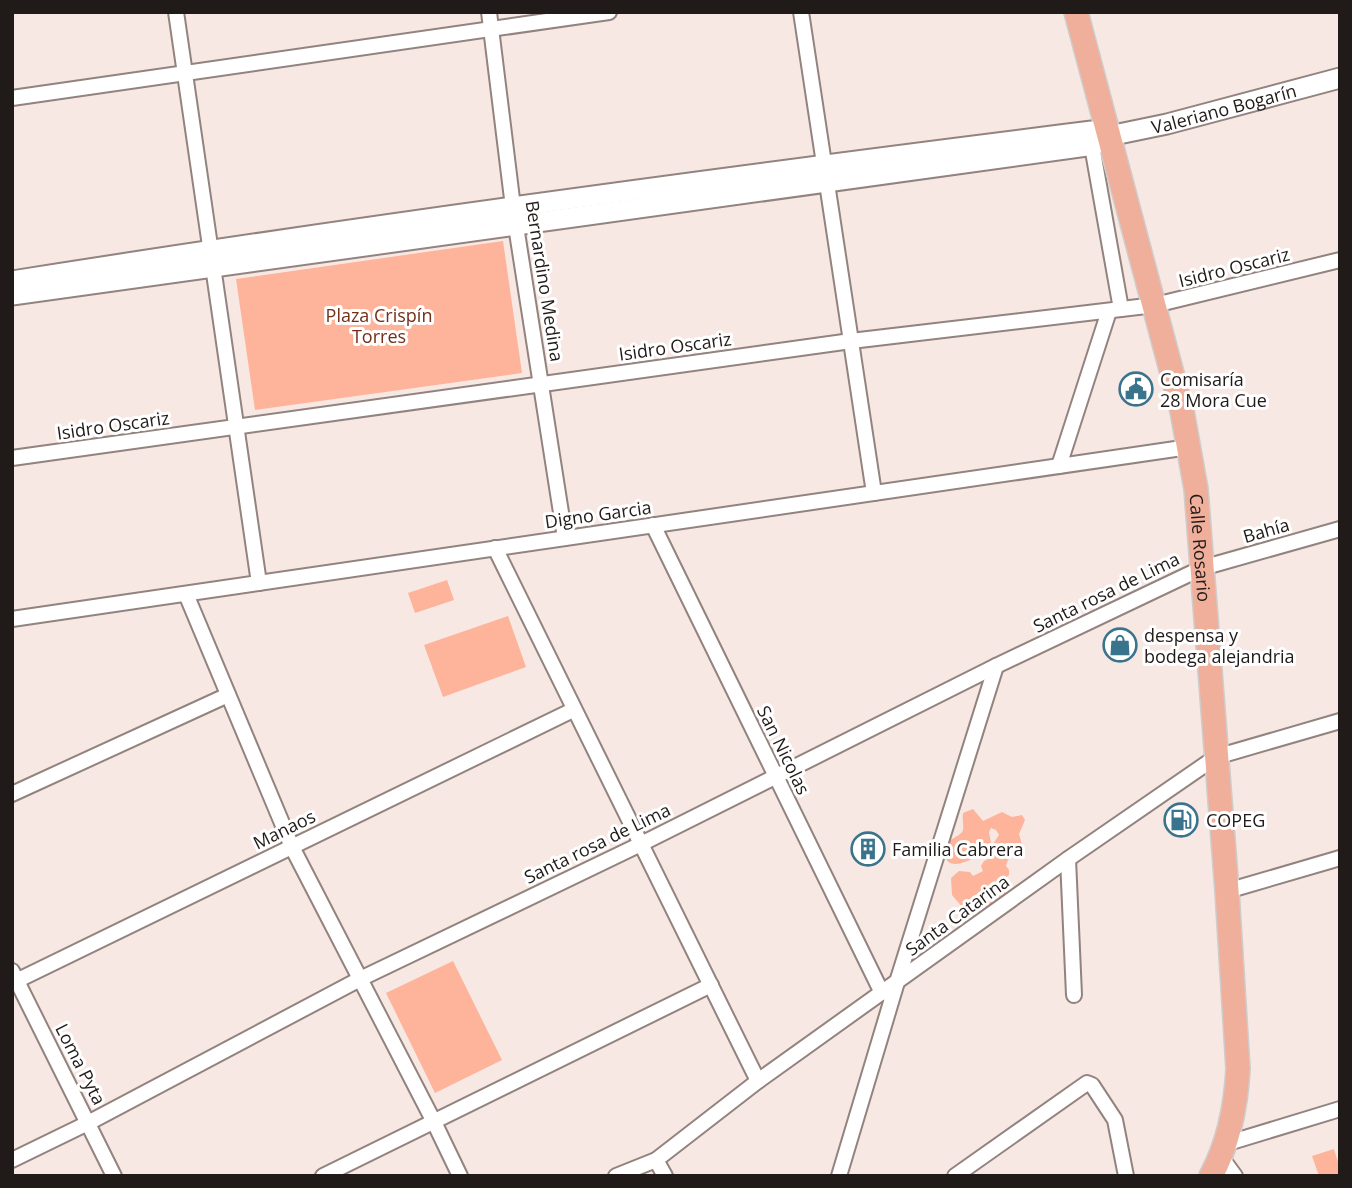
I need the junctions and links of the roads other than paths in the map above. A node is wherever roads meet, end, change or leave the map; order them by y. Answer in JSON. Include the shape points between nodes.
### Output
{"nodes":[{"id":1,"x":176,"y":12,"type":"edge"},
{"id":2,"x":489,"y":12,"type":"edge"},
{"id":3,"x":608,"y":12,"type":"edge"},
{"id":4,"x":800,"y":12,"type":"edge"},
{"id":5,"x":1076,"y":12,"type":"edge"},
{"id":6,"x":491,"y":29,"type":"junction"},
{"id":7,"x":185,"y":73,"type":"junction"},
{"id":8,"x":1340,"y":78,"type":"edge"},
{"id":9,"x":12,"y":98,"type":"edge"},
{"id":10,"x":1100,"y":141,"type":"junction"},
{"id":11,"x":825,"y":173,"type":"junction"},
{"id":12,"x":1126,"y":201,"type":"junction"},
{"id":13,"x":1102,"y":206,"type":"junction"},
{"id":14,"x":515,"y":216,"type":"junction"},
{"id":15,"x":212,"y":258,"type":"junction"},
{"id":16,"x":1340,"y":260,"type":"edge"},
{"id":17,"x":12,"y":281,"type":"edge"},
{"id":18,"x":12,"y":295,"type":"edge"},
{"id":19,"x":1155,"y":305,"type":"junction"},
{"id":20,"x":1115,"y":310,"type":"junction"},
{"id":21,"x":851,"y":341,"type":"junction"},
{"id":22,"x":541,"y":384,"type":"junction"},
{"id":23,"x":237,"y":427,"type":"junction"},
{"id":24,"x":1189,"y":447,"type":"junction"},
{"id":25,"x":12,"y":458,"type":"edge"},
{"id":26,"x":1059,"y":466,"type":"junction"},
{"id":27,"x":874,"y":493,"type":"junction"},
{"id":28,"x":653,"y":525,"type":"junction"},
{"id":29,"x":1340,"y":529,"type":"edge"},
{"id":30,"x":565,"y":538,"type":"junction"},
{"id":31,"x":495,"y":548,"type":"junction"},
{"id":32,"x":1202,"y":568,"type":"junction"},
{"id":33,"x":259,"y":583,"type":"junction"},
{"id":34,"x":186,"y":594,"type":"junction"},
{"id":35,"x":12,"y":619,"type":"edge"},
{"id":36,"x":996,"y":666,"type":"junction"},
{"id":37,"x":228,"y":695,"type":"junction"},
{"id":38,"x":573,"y":710,"type":"junction"},
{"id":39,"x":1340,"y":721,"type":"edge"},
{"id":40,"x":1216,"y":757,"type":"junction"},
{"id":41,"x":776,"y":776,"type":"junction"},
{"id":42,"x":12,"y":794,"type":"edge"},
{"id":43,"x":641,"y":844,"type":"junction"},
{"id":44,"x":292,"y":847,"type":"junction"},
{"id":45,"x":1340,"y":858,"type":"edge"},
{"id":46,"x":1068,"y":859,"type":"junction"},
{"id":47,"x":1227,"y":891,"type":"junction"},
{"id":48,"x":14,"y":978,"type":"edge"},
{"id":49,"x":360,"y":979,"type":"junction"},
{"id":50,"x":897,"y":982,"type":"junction"},
{"id":51,"x":711,"y":985,"type":"junction"},
{"id":52,"x":882,"y":992,"type":"junction"},
{"id":53,"x":1074,"y":995,"type":"dead end"},
{"id":54,"x":758,"y":1081,"type":"junction"},
{"id":55,"x":1340,"y":1109,"type":"edge"},
{"id":56,"x":434,"y":1122,"type":"junction"},
{"id":57,"x":88,"y":1123,"type":"junction"},
{"id":58,"x":1219,"y":1159,"type":"edge"},
{"id":59,"x":12,"y":1160,"type":"edge"},
{"id":60,"x":656,"y":1160,"type":"junction"},
{"id":61,"x":114,"y":1176,"type":"edge"},
{"id":62,"x":323,"y":1176,"type":"edge"},
{"id":63,"x":460,"y":1176,"type":"edge"},
{"id":64,"x":616,"y":1176,"type":"edge"},
{"id":65,"x":665,"y":1176,"type":"edge"},
{"id":66,"x":839,"y":1176,"type":"edge"},
{"id":67,"x":955,"y":1176,"type":"edge"},
{"id":68,"x":1126,"y":1176,"type":"edge"},
{"id":69,"x":1235,"y":1176,"type":"edge"}],
"edges":[{"from":1,"to":7,"type":"street"},
{"from":2,"to":6,"type":"street","name":"Bernardino Medina"},
{"from":3,"to":6,"type":"street"},
{"from":4,"to":11,"type":"street"},
{"from":5,"to":10,"type":"main road","name":"Calle Rosario"},
{"from":6,"to":7,"type":"street"},
{"from":6,"to":14,"type":"street","name":"Bernardino Medina"},
{"from":7,"to":9,"type":"street"},
{"from":7,"to":15,"type":"street"},
{"from":8,"to":10,"type":"street","name":"Valeriano Bogarín"},
{"from":10,"to":11,"type":"street","name":"Valeriano Bogarín","via":[[1092,131]]},
{"from":10,"to":12,"type":"main road","name":"Calle Rosario"},
{"from":10,"to":13,"type":"street"},
{"from":11,"to":14,"type":"street","name":"Valeriano Bogarín"},
{"from":11,"to":21,"type":"street"},
{"from":12,"to":13,"type":"street"},
{"from":12,"to":19,"type":"main road","name":"Calle Rosario"},
{"from":13,"to":20,"type":"street"},
{"from":14,"to":15,"type":"street","name":"Valeriano Bogarín"},
{"from":14,"to":22,"type":"street","name":"Bernardino Medina"},
{"from":15,"to":17,"type":"street"},
{"from":15,"to":18,"type":"street"},
{"from":15,"to":23,"type":"street"},
{"from":16,"to":19,"type":"street","name":"Isidro Oscariz"},
{"from":19,"to":20,"type":"street","name":"Isidro Oscariz"},
{"from":19,"to":24,"type":"main road","name":"Calle Rosario"},
{"from":20,"to":21,"type":"street","name":"Isidro Oscariz"},
{"from":20,"to":26,"type":"street"},
{"from":21,"to":22,"type":"street","name":"Isidro Oscariz"},
{"from":21,"to":27,"type":"street"},
{"from":22,"to":23,"type":"street","name":"Isidro Oscariz"},
{"from":22,"to":30,"type":"street","name":"Bernardino Medina"},
{"from":23,"to":25,"type":"street","name":"Isidro Oscariz"},
{"from":23,"to":33,"type":"street"},
{"from":24,"to":26,"type":"street","name":"Digno Garcia"},
{"from":24,"to":32,"type":"main road","name":"Calle Rosario"},
{"from":26,"to":27,"type":"street","name":"Digno Garcia"},
{"from":27,"to":28,"type":"street","name":"Digno Garcia"},
{"from":28,"to":30,"type":"street","name":"Digno Garcia"},
{"from":28,"to":41,"type":"street","name":"San Nicolas"},
{"from":29,"to":32,"type":"street","name":"Bahía"},
{"from":30,"to":31,"type":"street","name":"Digno Garcia"},
{"from":31,"to":33,"type":"street","name":"Digno Garcia"},
{"from":31,"to":38,"type":"street"},
{"from":32,"to":36,"type":"street","name":"Santa rosa de Lima"},
{"from":32,"to":40,"type":"main road","name":"Calle Rosario"},
{"from":33,"to":34,"type":"street","name":"Digno Garcia"},
{"from":34,"to":35,"type":"street","name":"Digno Garcia"},
{"from":34,"to":37,"type":"street"},
{"from":36,"to":41,"type":"street","name":"Santa rosa de Lima"},
{"from":36,"to":50,"type":"street"},
{"from":37,"to":42,"type":"street"},
{"from":37,"to":44,"type":"street"},
{"from":38,"to":43,"type":"street"},
{"from":38,"to":44,"type":"street","name":"Manaos"},
{"from":39,"to":40,"type":"street","name":"Santa Catarina"},
{"from":40,"to":46,"type":"street","name":"Santa Catarina"},
{"from":40,"to":47,"type":"main road","name":"Calle Rosario"},
{"from":41,"to":43,"type":"street","name":"Santa rosa de Lima"},
{"from":41,"to":52,"type":"street","name":"San Nicolas"},
{"from":43,"to":49,"type":"street","name":"Santa rosa de Lima"},
{"from":43,"to":51,"type":"street"},
{"from":44,"to":48,"type":"street","name":"Manaos"},
{"from":44,"to":49,"type":"street"},
{"from":45,"to":47,"type":"street"},
{"from":46,"to":50,"type":"street","name":"Santa Catarina"},
{"from":46,"to":53,"type":"street"},
{"from":47,"to":58,"type":"main road","name":"Calle Rosario","via":[[1238,1069],[1233,1116]]},
{"from":48,"to":57,"type":"street","name":"Loma Pyta"},
{"from":49,"to":56,"type":"street"},
{"from":49,"to":57,"type":"street","name":"Santa rosa de Lima"},
{"from":50,"to":52,"type":"street","name":"Santa Catarina"},
{"from":50,"to":66,"type":"street"},
{"from":51,"to":54,"type":"street"},
{"from":51,"to":56,"type":"street"},
{"from":52,"to":54,"type":"street","name":"Santa Catarina"},
{"from":54,"to":60,"type":"street","name":"Santa Catarina"},
{"from":55,"to":58,"type":"street"},
{"from":56,"to":62,"type":"street"},
{"from":56,"to":63,"type":"street"},
{"from":57,"to":59,"type":"street","name":"Santa rosa de Lima"},
{"from":57,"to":61,"type":"street","name":"Loma Pyta"},
{"from":58,"to":69,"type":"street"},
{"from":60,"to":64,"type":"street","name":"Santa Catarina"},
{"from":60,"to":65,"type":"street"},
{"from":67,"to":68,"type":"street","via":[[1087,1083],[1115,1120]]}]}
